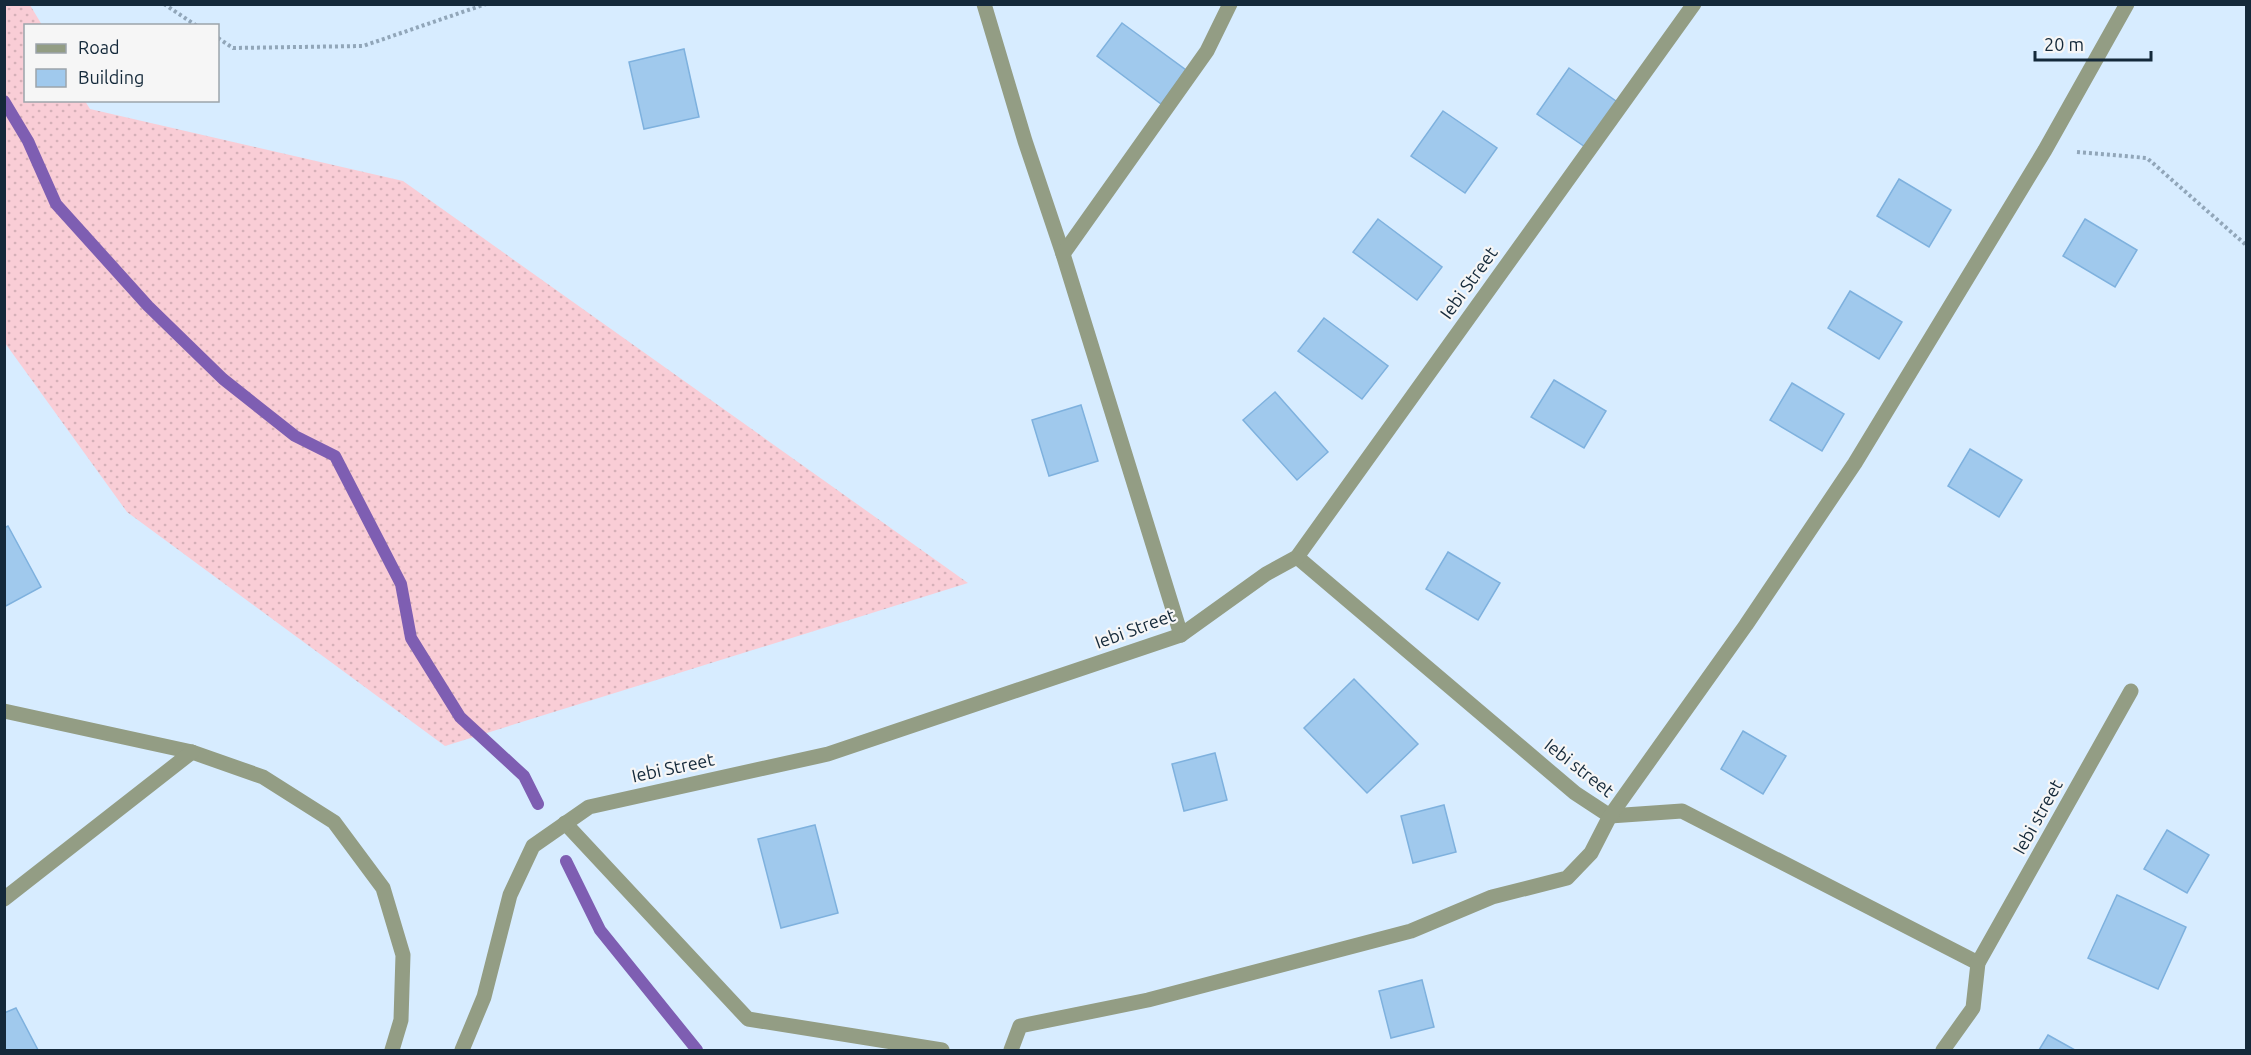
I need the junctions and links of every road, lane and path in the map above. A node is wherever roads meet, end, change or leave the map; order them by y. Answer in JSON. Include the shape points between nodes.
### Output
{"nodes":[{"id":1,"x":164,"y":4,"type":"edge"},
{"id":2,"x":486,"y":4,"type":"edge"},
{"id":3,"x":984,"y":4,"type":"edge"},
{"id":4,"x":1230,"y":4,"type":"edge"},
{"id":5,"x":1694,"y":4,"type":"edge"},
{"id":6,"x":2127,"y":4,"type":"edge"},
{"id":7,"x":194,"y":24,"type":"edge"},
{"id":8,"x":219,"y":39,"type":"edge"},
{"id":9,"x":2045,"y":150,"type":"junction"},
{"id":10,"x":2247,"y":245,"type":"edge"},
{"id":11,"x":1062,"y":254,"type":"junction"},
{"id":12,"x":1297,"y":557,"type":"junction"},
{"id":13,"x":1181,"y":635,"type":"junction"},
{"id":14,"x":2131,"y":691,"type":"dead end"},
{"id":15,"x":4,"y":711,"type":"edge"},
{"id":16,"x":192,"y":752,"type":"junction"},
{"id":17,"x":1610,"y":816,"type":"junction"},
{"id":18,"x":565,"y":823,"type":"junction"},
{"id":19,"x":4,"y":899,"type":"edge"},
{"id":20,"x":1978,"y":963,"type":"junction"},
{"id":21,"x":392,"y":1050,"type":"edge"},
{"id":22,"x":462,"y":1050,"type":"edge"},
{"id":23,"x":942,"y":1050,"type":"edge"},
{"id":24,"x":1011,"y":1050,"type":"edge"},
{"id":25,"x":1943,"y":1050,"type":"edge"}],
"edges":[{"from":1,"to":7,"type":"path"},
{"from":2,"to":8,"type":"path","via":[[363,46],[233,48]]},
{"from":3,"to":11,"type":"street"},
{"from":4,"to":11,"type":"street","via":[[1207,51]]},
{"from":5,"to":12,"type":"street","name":"Iebi Street"},
{"from":6,"to":9,"type":"street"},
{"from":9,"to":10,"type":"path","via":[[2147,158]]},
{"from":9,"to":17,"type":"street","via":[[1855,463]]},
{"from":11,"to":13,"type":"street"},
{"from":12,"to":13,"type":"street","name":"Iebi Street","via":[[1266,574]]},
{"from":12,"to":17,"type":"street","name":"Iebi street","via":[[1575,793]]},
{"from":13,"to":18,"type":"street","name":"Iebi Street","via":[[828,754],[589,807]]},
{"from":14,"to":20,"type":"street","name":"Iebi street"},
{"from":15,"to":16,"type":"street"},
{"from":16,"to":19,"type":"street"},
{"from":16,"to":21,"type":"street","via":[[263,777],[334,822],[383,888],[404,955],[401,1020]]},
{"from":17,"to":20,"type":"street","name":"Iebi street","via":[[1682,811]]},
{"from":17,"to":24,"type":"street","via":[[1591,853],[1567,878],[1492,897],[1411,931],[1148,1000],[1020,1026]]},
{"from":18,"to":22,"type":"street","name":"Iebi Street","via":[[533,846],[510,895],[484,997]]},
{"from":18,"to":23,"type":"street","via":[[748,1019]]},
{"from":20,"to":25,"type":"street","name":"Iebi street","via":[[1973,1008]]}]}
